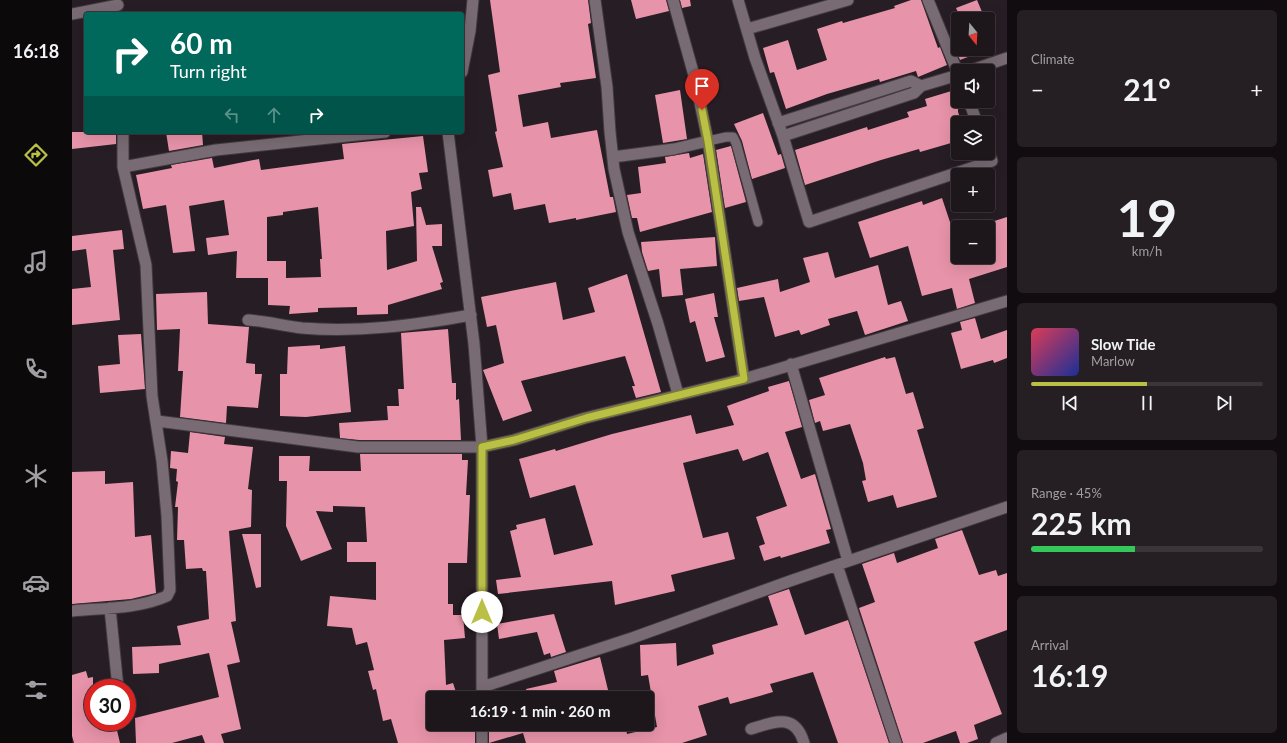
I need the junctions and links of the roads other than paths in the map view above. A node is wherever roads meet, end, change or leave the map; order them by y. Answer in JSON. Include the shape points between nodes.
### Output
{"nodes":[{"id":1,"x":473,"y":0,"type":"edge"},
{"id":2,"x":595,"y":0,"type":"edge"},
{"id":3,"x":674,"y":0,"type":"edge"},
{"id":4,"x":738,"y":0,"type":"edge"},
{"id":5,"x":848,"y":0,"type":"edge"},
{"id":6,"x":928,"y":0,"type":"edge"},
{"id":7,"x":118,"y":6,"type":"edge"},
{"id":8,"x":72,"y":14,"type":"edge"},
{"id":9,"x":747,"y":29,"type":"junction"},
{"id":10,"x":1007,"y":58,"type":"edge"},
{"id":11,"x":464,"y":62,"type":"edge"},
{"id":12,"x":954,"y":64,"type":"edge"},
{"id":13,"x":989,"y":64,"type":"edge"},
{"id":14,"x":951,"y":76,"type":"edge"},
{"id":15,"x":921,"y":86,"type":"junction"},
{"id":16,"x":778,"y":123,"type":"junction"},
{"id":17,"x":123,"y":134,"type":"edge"},
{"id":18,"x":365,"y":134,"type":"edge"},
{"id":19,"x":448,"y":134,"type":"edge"},
{"id":20,"x":783,"y":136,"type":"junction"},
{"id":21,"x":708,"y":141,"type":"junction"},
{"id":22,"x":613,"y":157,"type":"junction"},
{"id":23,"x":992,"y":160,"type":"edge"},
{"id":24,"x":123,"y":167,"type":"junction"},
{"id":25,"x":758,"y":222,"type":"dead end"},
{"id":26,"x":1007,"y":301,"type":"edge"},
{"id":27,"x":471,"y":315,"type":"junction"},
{"id":28,"x":248,"y":320,"type":"dead end"},
{"id":29,"x":791,"y":364,"type":"junction"},
{"id":30,"x":744,"y":379,"type":"junction"},
{"id":31,"x":678,"y":394,"type":"junction"},
{"id":32,"x":157,"y":421,"type":"junction"},
{"id":33,"x":482,"y":447,"type":"junction"},
{"id":34,"x":1007,"y":507,"type":"edge"},
{"id":35,"x":848,"y":560,"type":"junction"},
{"id":36,"x":837,"y":564,"type":"junction"},
{"id":37,"x":110,"y":608,"type":"junction"},
{"id":38,"x":72,"y":611,"type":"edge"},
{"id":39,"x":117,"y":679,"type":"edge"},
{"id":40,"x":482,"y":691,"type":"edge"},
{"id":41,"x":487,"y":691,"type":"edge"},
{"id":42,"x":751,"y":729,"type":"dead end"},
{"id":43,"x":482,"y":731,"type":"edge"},
{"id":44,"x":1007,"y":738,"type":"edge"},
{"id":45,"x":482,"y":743,"type":"edge"},
{"id":46,"x":804,"y":743,"type":"edge"},
{"id":47,"x":896,"y":743,"type":"edge"},
{"id":48,"x":996,"y":743,"type":"edge"}],
"edges":[{"from":1,"to":11,"type":"street"},
{"from":2,"to":22,"type":"street","via":[[607,87]]},
{"from":3,"to":21,"type":"street"},
{"from":4,"to":9,"type":"street"},
{"from":5,"to":9,"type":"street"},
{"from":6,"to":12,"type":"street"},
{"from":7,"to":8,"type":"street"},
{"from":9,"to":16,"type":"street"},
{"from":10,"to":13,"type":"street"},
{"from":14,"to":15,"type":"street"},
{"from":15,"to":16,"type":"street","via":[[911,81]]},
{"from":15,"to":20,"type":"street","via":[[914,93]]},
{"from":16,"to":20,"type":"street"},
{"from":17,"to":24,"type":"street"},
{"from":18,"to":24,"type":"street","via":[[216,150]]},
{"from":19,"to":27,"type":"street"},
{"from":20,"to":23,"type":"street","via":[[809,222]]},
{"from":21,"to":22,"type":"street"},
{"from":21,"to":25,"type":"lane","via":[[733,137]]},
{"from":21,"to":30,"type":"street"},
{"from":22,"to":31,"type":"street","via":[[628,232]]},
{"from":24,"to":32,"type":"street","via":[[146,265],[152,396]]},
{"from":26,"to":29,"type":"street"},
{"from":27,"to":28,"type":"street","via":[[356,329],[302,328]]},
{"from":27,"to":33,"type":"street"},
{"from":29,"to":30,"type":"street"},
{"from":29,"to":35,"type":"street"},
{"from":30,"to":31,"type":"street"},
{"from":31,"to":33,"type":"street"},
{"from":32,"to":33,"type":"street","via":[[358,447]]},
{"from":32,"to":37,"type":"street","via":[[167,516],[170,590],[167,596],[157,600]]},
{"from":33,"to":40,"type":"street"},
{"from":34,"to":35,"type":"street"},
{"from":35,"to":36,"type":"street"},
{"from":36,"to":41,"type":"street"},
{"from":36,"to":47,"type":"street"},
{"from":37,"to":38,"type":"street"},
{"from":37,"to":39,"type":"street"},
{"from":42,"to":46,"type":"street","via":[[787,721],[796,727]]},
{"from":43,"to":45,"type":"street"},
{"from":44,"to":48,"type":"street"}]}
